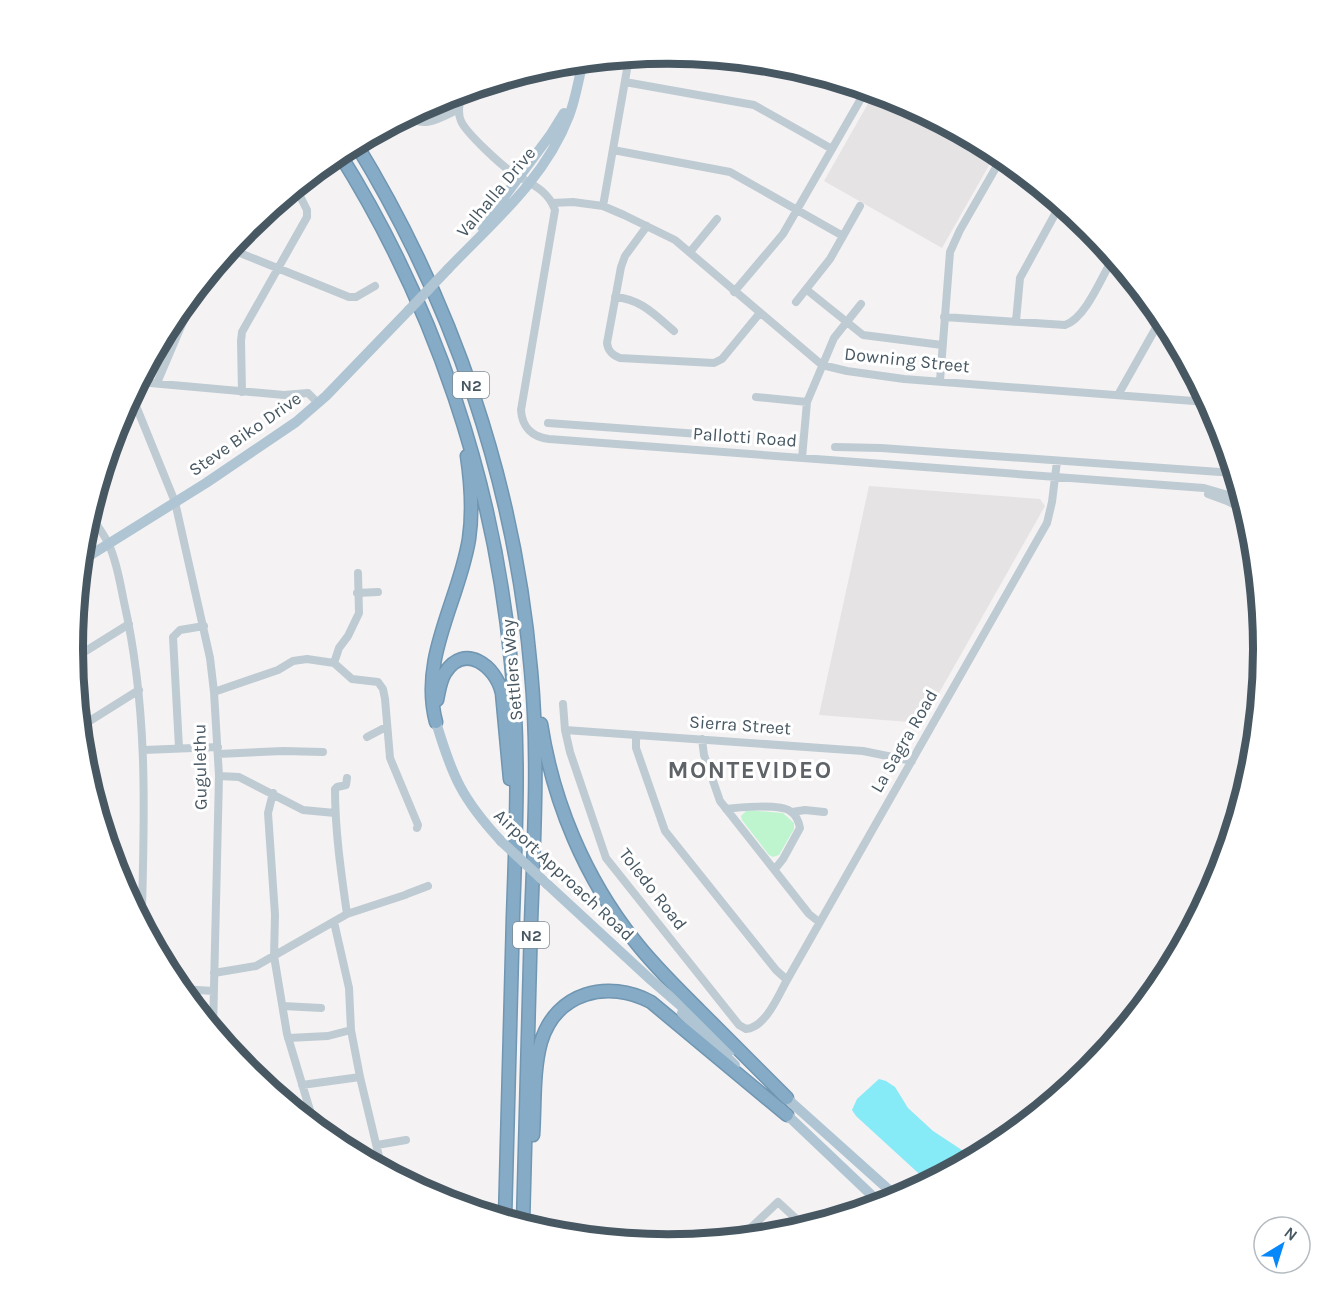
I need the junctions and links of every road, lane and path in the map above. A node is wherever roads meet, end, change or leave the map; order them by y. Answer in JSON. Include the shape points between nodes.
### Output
{"nodes":[{"id":1,"x":628,"y":66,"type":"edge"},
{"id":2,"x":580,"y":72,"type":"edge"},
{"id":3,"x":625,"y":82,"type":"junction"},
{"id":4,"x":861,"y":98,"type":"edge"},
{"id":5,"x":460,"y":103,"type":"edge"},
{"id":6,"x":459,"y":109,"type":"junction"},
{"id":7,"x":417,"y":121,"type":"edge"},
{"id":8,"x":832,"y":149,"type":"junction"},
{"id":9,"x":613,"y":150,"type":"junction"},
{"id":10,"x":361,"y":152,"type":"edge"},
{"id":11,"x":344,"y":162,"type":"edge"},
{"id":12,"x":997,"y":166,"type":"edge"},
{"id":13,"x":525,"y":180,"type":"junction"},
{"id":14,"x":300,"y":195,"type":"edge"},
{"id":15,"x":603,"y":206,"type":"junction"},
{"id":16,"x":860,"y":206,"type":"dead end"},
{"id":17,"x":553,"y":207,"type":"junction"},
{"id":18,"x":798,"y":210,"type":"junction"},
{"id":19,"x":1056,"y":212,"type":"edge"},
{"id":20,"x":717,"y":219,"type":"dead end"},
{"id":21,"x":647,"y":225,"type":"junction"},
{"id":22,"x":843,"y":236,"type":"junction"},
{"id":23,"x":239,"y":252,"type":"edge"},
{"id":24,"x":690,"y":252,"type":"junction"},
{"id":25,"x":1109,"y":265,"type":"edge"},
{"id":26,"x":279,"y":268,"type":"junction"},
{"id":27,"x":375,"y":286,"type":"dead end"},
{"id":28,"x":807,"y":290,"type":"junction"},
{"id":29,"x":734,"y":292,"type":"junction"},
{"id":30,"x":615,"y":297,"type":"junction"},
{"id":31,"x":796,"y":302,"type":"dead end"},
{"id":32,"x":861,"y":304,"type":"dead end"},
{"id":33,"x":409,"y":310,"type":"joint"},
{"id":34,"x":759,"y":314,"type":"junction"},
{"id":35,"x":423,"y":317,"type":"junction"},
{"id":36,"x":944,"y":317,"type":"junction"},
{"id":37,"x":1016,"y":321,"type":"junction"},
{"id":38,"x":846,"y":322,"type":"junction"},
{"id":39,"x":182,"y":324,"type":"edge"},
{"id":40,"x":1156,"y":327,"type":"edge"},
{"id":41,"x":674,"y":331,"type":"dead end"},
{"id":42,"x":942,"y":345,"type":"junction"},
{"id":43,"x":822,"y":365,"type":"junction"},
{"id":44,"x":940,"y":381,"type":"junction"},
{"id":45,"x":148,"y":382,"type":"edge"},
{"id":46,"x":157,"y":383,"type":"junction"},
{"id":47,"x":242,"y":392,"type":"junction"},
{"id":48,"x":1118,"y":395,"type":"junction"},
{"id":49,"x":756,"y":397,"type":"dead end"},
{"id":50,"x":1196,"y":401,"type":"edge"},
{"id":51,"x":807,"y":402,"type":"junction"},
{"id":52,"x":318,"y":403,"type":"junction"},
{"id":53,"x":136,"y":407,"type":"edge"},
{"id":54,"x":548,"y":423,"type":"dead end"},
{"id":55,"x":592,"y":426,"type":"junction"},
{"id":56,"x":705,"y":435,"type":"junction"},
{"id":57,"x":740,"y":437,"type":"dead end"},
{"id":58,"x":591,"y":442,"type":"junction"},
{"id":59,"x":835,"y":447,"type":"dead end"},
{"id":60,"x":881,"y":448,"type":"junction"},
{"id":61,"x":704,"y":450,"type":"junction"},
{"id":62,"x":802,"y":458,"type":"junction"},
{"id":63,"x":1057,"y":461,"type":"junction"},
{"id":64,"x":879,"y":464,"type":"junction"},
{"id":65,"x":1225,"y":472,"type":"edge"},
{"id":66,"x":1055,"y":477,"type":"junction"},
{"id":67,"x":1185,"y":487,"type":"junction"},
{"id":68,"x":1232,"y":496,"type":"edge"},
{"id":69,"x":175,"y":504,"type":"junction"},
{"id":70,"x":1235,"y":505,"type":"edge"},
{"id":71,"x":97,"y":525,"type":"edge"},
{"id":72,"x":108,"y":543,"type":"junction"},
{"id":73,"x":91,"y":554,"type":"edge"},
{"id":74,"x":358,"y":573,"type":"dead end"},
{"id":75,"x":378,"y":592,"type":"dead end"},
{"id":76,"x":357,"y":593,"type":"junction"},
{"id":77,"x":129,"y":624,"type":"junction"},
{"id":78,"x":204,"y":626,"type":"junction"},
{"id":79,"x":529,"y":645,"type":"junction"},
{"id":80,"x":83,"y":653,"type":"edge"},
{"id":81,"x":334,"y":663,"type":"junction"},
{"id":82,"x":139,"y":690,"type":"junction"},
{"id":83,"x":214,"y":692,"type":"junction"},
{"id":84,"x":563,"y":704,"type":"dead end"},
{"id":85,"x":88,"y":722,"type":"edge"},
{"id":86,"x":436,"y":722,"type":"junction"},
{"id":87,"x":386,"y":727,"type":"junction"},
{"id":88,"x":565,"y":730,"type":"junction"},
{"id":89,"x":636,"y":735,"type":"junction"},
{"id":90,"x":367,"y":736,"type":"dead end"},
{"id":91,"x":702,"y":739,"type":"junction"},
{"id":92,"x":179,"y":748,"type":"junction"},
{"id":93,"x":144,"y":750,"type":"junction"},
{"id":94,"x":218,"y":751,"type":"junction"},
{"id":95,"x":323,"y":752,"type":"dead end"},
{"id":96,"x":912,"y":761,"type":"junction"},
{"id":97,"x":219,"y":776,"type":"junction"},
{"id":98,"x":347,"y":778,"type":"dead end"},
{"id":99,"x":273,"y":793,"type":"junction"},
{"id":100,"x":726,"y":809,"type":"junction"},
{"id":101,"x":824,"y":812,"type":"dead end"},
{"id":102,"x":335,"y":813,"type":"junction"},
{"id":103,"x":792,"y":813,"type":"junction"},
{"id":104,"x":417,"y":828,"type":"dead end"},
{"id":105,"x":516,"y":839,"type":"junction"},
{"id":106,"x":775,"y":869,"type":"junction"},
{"id":107,"x":428,"y":886,"type":"dead end"},
{"id":108,"x":142,"y":906,"type":"edge"},
{"id":109,"x":347,"y":914,"type":"junction"},
{"id":110,"x":334,"y":922,"type":"junction"},
{"id":111,"x":819,"y":922,"type":"junction"},
{"id":112,"x":274,"y":956,"type":"junction"},
{"id":113,"x":214,"y":973,"type":"junction"},
{"id":114,"x":651,"y":980,"type":"junction"},
{"id":115,"x":787,"y":980,"type":"junction"},
{"id":116,"x":192,"y":990,"type":"edge"},
{"id":117,"x":214,"y":991,"type":"junction"},
{"id":118,"x":283,"y":1006,"type":"junction"},
{"id":119,"x":321,"y":1008,"type":"dead end"},
{"id":120,"x":213,"y":1017,"type":"edge"},
{"id":121,"x":754,"y":1027,"type":"joint"},
{"id":122,"x":351,"y":1030,"type":"junction"},
{"id":123,"x":288,"y":1038,"type":"junction"},
{"id":124,"x":360,"y":1077,"type":"junction"},
{"id":125,"x":302,"y":1085,"type":"junction"},
{"id":126,"x":787,"y":1098,"type":"junction"},
{"id":127,"x":309,"y":1112,"type":"edge"},
{"id":128,"x":787,"y":1115,"type":"junction"},
{"id":129,"x":406,"y":1140,"type":"dead end"},
{"id":130,"x":376,"y":1145,"type":"junction"},
{"id":131,"x":379,"y":1158,"type":"edge"},
{"id":132,"x":890,"y":1191,"type":"edge"},
{"id":133,"x":873,"y":1197,"type":"edge"},
{"id":134,"x":505,"y":1211,"type":"edge"},
{"id":135,"x":525,"y":1217,"type":"edge"},
{"id":136,"x":526,"y":1217,"type":"edge"},
{"id":137,"x":797,"y":1220,"type":"edge"},
{"id":138,"x":750,"y":1228,"type":"edge"}],
"edges":[{"from":1,"to":3,"type":"street"},
{"from":2,"to":13,"type":"main road","name":"Valhalla Drive","via":[[560,121]]},
{"from":3,"to":8,"type":"street","via":[[754,105]]},
{"from":3,"to":9,"type":"street"},
{"from":4,"to":8,"type":"street"},
{"from":5,"to":6,"type":"street"},
{"from":6,"to":7,"type":"street","via":[[425,123]]},
{"from":6,"to":13,"type":"street","via":[[466,129],[504,166]]},
{"from":8,"to":18,"type":"street"},
{"from":9,"to":15,"type":"street"},
{"from":9,"to":18,"type":"street","via":[[726,171]]},
{"from":10,"to":79,"type":"highway","name":"Settlers Way","number":"N2","via":[[417,255],[471,384],[508,519]]},
{"from":11,"to":35,"type":"highway","name":"Settlers Way","number":"N2","via":[[381,225]]},
{"from":12,"to":36,"type":"street","via":[[950,252]]},
{"from":13,"to":17,"type":"street","via":[[545,193]]},
{"from":13,"to":33,"type":"main road","name":"Valhalla Drive","bridge":true},
{"from":14,"to":26,"type":"street","via":[[307,217]]},
{"from":15,"to":17,"type":"street","name":"Downing Street"},
{"from":15,"to":21,"type":"street","name":"Downing Street"},
{"from":16,"to":22,"type":"street"},
{"from":17,"to":58,"type":"street","name":"Pallotti Road","via":[[555,220],[522,416],[526,428],[536,436]]},
{"from":18,"to":22,"type":"street"},
{"from":18,"to":29,"type":"street"},
{"from":19,"to":37,"type":"street","via":[[1020,278]]},
{"from":20,"to":24,"type":"street"},
{"from":21,"to":24,"type":"street","name":"Downing Street"},
{"from":21,"to":30,"type":"street","via":[[623,260]]},
{"from":22,"to":28,"type":"street"},
{"from":23,"to":26,"type":"street"},
{"from":24,"to":29,"type":"street","name":"Downing Street"},
{"from":25,"to":37,"type":"street","via":[[1080,315],[1071,323]]},
{"from":26,"to":27,"type":"street","via":[[354,298]]},
{"from":26,"to":47,"type":"street","via":[[241,336]]},
{"from":28,"to":31,"type":"street"},
{"from":28,"to":38,"type":"street"},
{"from":29,"to":34,"type":"street","name":"Downing Street"},
{"from":30,"to":34,"type":"street","via":[[607,343],[620,358],[714,363],[722,359]]},
{"from":30,"to":41,"type":"street","via":[[643,305]]},
{"from":32,"to":38,"type":"street"},
{"from":33,"to":52,"type":"main road","name":"Steve Biko Drive"},
{"from":34,"to":43,"type":"street","name":"Downing Street"},
{"from":35,"to":86,"type":"highway","via":[[466,449],[471,494],[469,540],[435,657],[431,686]]},
{"from":35,"to":105,"type":"highway","name":"Settlers Way","number":"N2","via":[[471,448],[499,571],[514,696]]},
{"from":36,"to":37,"type":"street"},
{"from":36,"to":42,"type":"street"},
{"from":38,"to":42,"type":"street","via":[[868,337]]},
{"from":38,"to":43,"type":"street"},
{"from":39,"to":46,"type":"street"},
{"from":40,"to":48,"type":"street"},
{"from":42,"to":44,"type":"street"},
{"from":43,"to":44,"type":"street","name":"Downing Street"},
{"from":43,"to":51,"type":"street"},
{"from":44,"to":48,"type":"street","name":"Downing Street"},
{"from":45,"to":46,"type":"street"},
{"from":46,"to":47,"type":"street"},
{"from":47,"to":52,"type":"street","via":[[308,393]]},
{"from":48,"to":50,"type":"street","name":"Downing Street"},
{"from":49,"to":51,"type":"street"},
{"from":51,"to":62,"type":"street"},
{"from":52,"to":69,"type":"main road","name":"Steve Biko Drive"},
{"from":53,"to":69,"type":"street","name":"Gugulethu"},
{"from":54,"to":55,"type":"street","name":"Pallotti Road"},
{"from":55,"to":56,"type":"street","name":"Pallotti Road"},
{"from":55,"to":58,"type":"street"},
{"from":56,"to":57,"type":"street","name":"Pallotti Road"},
{"from":56,"to":61,"type":"street"},
{"from":58,"to":61,"type":"street","name":"Pallotti Road"},
{"from":59,"to":60,"type":"street"},
{"from":60,"to":63,"type":"street"},
{"from":60,"to":64,"type":"street"},
{"from":61,"to":62,"type":"street","name":"Pallotti Road"},
{"from":62,"to":64,"type":"street","name":"Pallotti Road"},
{"from":63,"to":65,"type":"street"},
{"from":63,"to":66,"type":"street","name":"La Sagra Road"},
{"from":64,"to":66,"type":"street","name":"Pallotti Road"},
{"from":66,"to":67,"type":"street","name":"Pallotti Road"},
{"from":66,"to":96,"type":"street","name":"La Sagra Road","via":[[1047,523]]},
{"from":67,"to":68,"type":"street"},
{"from":67,"to":70,"type":"street"},
{"from":69,"to":72,"type":"main road","name":"Steve Biko Drive"},
{"from":69,"to":78,"type":"street","name":"Gugulethu"},
{"from":71,"to":72,"type":"street"},
{"from":72,"to":73,"type":"main road","name":"Steve Biko Drive"},
{"from":72,"to":77,"type":"street"},
{"from":74,"to":76,"type":"street"},
{"from":75,"to":76,"type":"street"},
{"from":76,"to":81,"type":"street","via":[[359,613]]},
{"from":77,"to":80,"type":"street"},
{"from":77,"to":82,"type":"street"},
{"from":78,"to":83,"type":"street","name":"Gugulethu"},
{"from":78,"to":92,"type":"street","via":[[180,630],[172,637]]},
{"from":79,"to":126,"type":"highway","via":[[554,783],[573,836],[598,887],[652,963]]},
{"from":79,"to":135,"type":"highway","name":"Settlers Way","number":"N2","via":[[536,785]]},
{"from":81,"to":83,"type":"street","via":[[297,660]]},
{"from":81,"to":87,"type":"street","via":[[352,679],[380,683]]},
{"from":82,"to":85,"type":"street"},
{"from":82,"to":93,"type":"street"},
{"from":83,"to":94,"type":"street","name":"Gugulethu"},
{"from":84,"to":88,"type":"street","name":"Toledo Road"},
{"from":86,"to":105,"type":"highway","via":[[440,685],[450,667],[470,659],[492,670],[503,699]]},
{"from":86,"to":114,"type":"main road","name":"Airport Approach Road","bridge":true,"via":[[458,786],[471,806],[501,841]]},
{"from":87,"to":90,"type":"street"},
{"from":87,"to":104,"type":"street","via":[[392,765]]},
{"from":88,"to":89,"type":"street","name":"Sierra Street"},
{"from":88,"to":121,"type":"street","name":"Toledo Road","via":[[607,859],[739,1025],[746,1029]]},
{"from":89,"to":91,"type":"street","name":"Sierra Street"},
{"from":89,"to":115,"type":"street","via":[[636,748],[665,831]]},
{"from":91,"to":96,"type":"street","name":"Sierra Street","via":[[863,751]]},
{"from":91,"to":100,"type":"street","via":[[716,795]]},
{"from":92,"to":93,"type":"street"},
{"from":92,"to":94,"type":"street"},
{"from":93,"to":108,"type":"street"},
{"from":94,"to":95,"type":"street"},
{"from":94,"to":97,"type":"street","name":"Gugulethu"},
{"from":96,"to":111,"type":"street","name":"La Sagra Road"},
{"from":97,"to":99,"type":"street","via":[[239,777]]},
{"from":97,"to":113,"type":"street","name":"Gugulethu"},
{"from":98,"to":102,"type":"street","via":[[346,785],[335,789]]},
{"from":99,"to":102,"type":"street","via":[[303,810]]},
{"from":99,"to":112,"type":"street","via":[[268,813]]},
{"from":100,"to":103,"type":"street","via":[[748,806]]},
{"from":100,"to":106,"type":"street"},
{"from":101,"to":103,"type":"street"},
{"from":102,"to":109,"type":"street"},
{"from":103,"to":106,"type":"street","via":[[800,828]]},
{"from":105,"to":134,"type":"highway","name":"Settlers Way","number":"N2"},
{"from":106,"to":111,"type":"street"},
{"from":107,"to":109,"type":"street"},
{"from":109,"to":110,"type":"street"},
{"from":110,"to":112,"type":"street"},
{"from":110,"to":122,"type":"street","via":[[349,988]]},
{"from":111,"to":115,"type":"street","name":"La Sagra Road"},
{"from":112,"to":113,"type":"street","via":[[252,967]]},
{"from":112,"to":118,"type":"street"},
{"from":113,"to":117,"type":"street","name":"Gugulethu"},
{"from":114,"to":126,"type":"main road","name":"Airport Approach Road"},
{"from":114,"to":128,"type":"main road","name":"Airport Approach Road","via":[[691,1024]]},
{"from":115,"to":121,"type":"street","name":"La Sagra Road"},
{"from":116,"to":117,"type":"street"},
{"from":117,"to":120,"type":"street","name":"Gugulethu"},
{"from":118,"to":119,"type":"street"},
{"from":118,"to":123,"type":"street"},
{"from":122,"to":123,"type":"street","via":[[328,1036]]},
{"from":122,"to":124,"type":"street"},
{"from":123,"to":125,"type":"street"},
{"from":124,"to":125,"type":"street"},
{"from":124,"to":130,"type":"street"},
{"from":125,"to":127,"type":"street"},
{"from":126,"to":132,"type":"main road","name":"Airport Approach Road"},
{"from":128,"to":133,"type":"main road","name":"Airport Approach Road"},
{"from":128,"to":136,"type":"highway","via":[[651,1002],[616,990],[585,994],[558,1012],[540,1046]]},
{"from":129,"to":130,"type":"street"},
{"from":130,"to":131,"type":"street"},
{"from":137,"to":138,"type":"street","via":[[777,1202]]}]}
